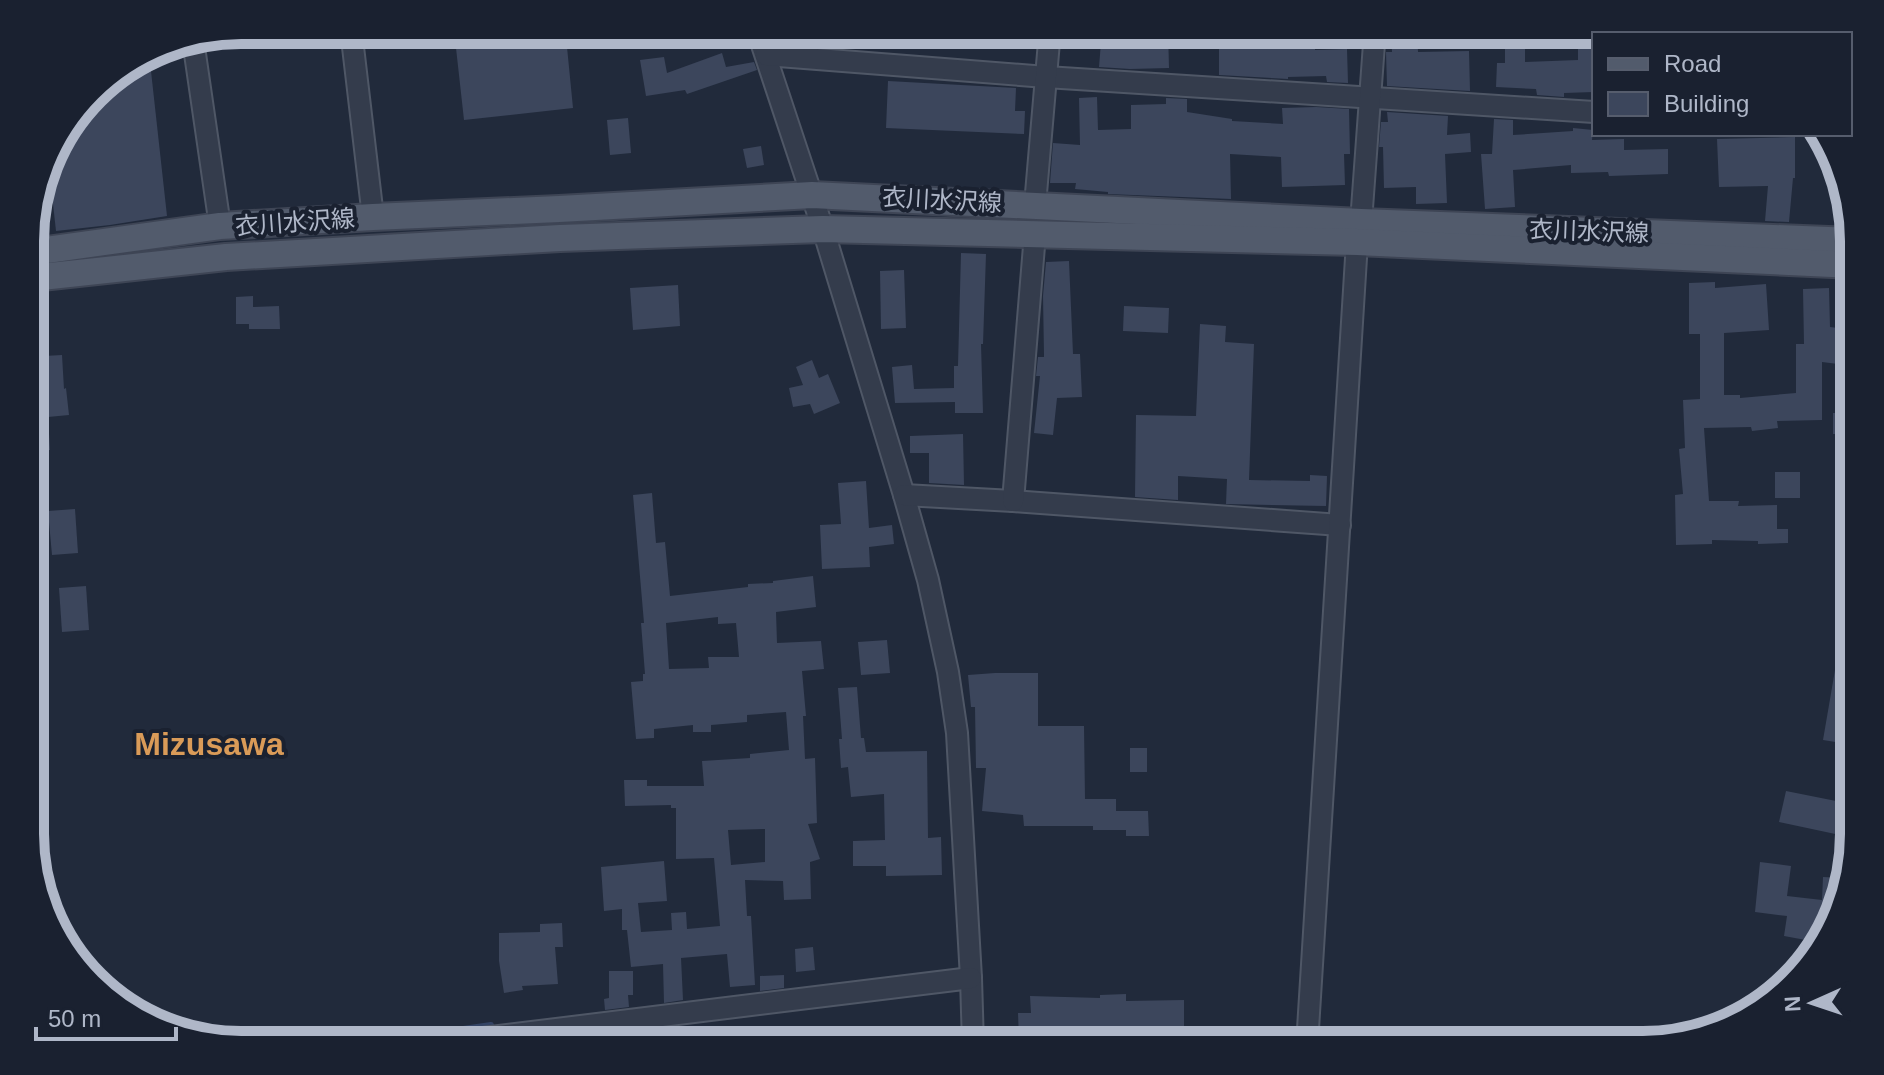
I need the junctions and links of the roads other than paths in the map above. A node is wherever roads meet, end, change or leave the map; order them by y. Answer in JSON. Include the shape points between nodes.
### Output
{"nodes":[{"id":1,"x":353,"y":44,"type":"edge"},
{"id":2,"x":762,"y":44,"type":"edge"},
{"id":3,"x":1049,"y":44,"type":"edge"},
{"id":4,"x":1374,"y":44,"type":"edge"},
{"id":5,"x":194,"y":50,"type":"edge"},
{"id":6,"x":766,"y":55,"type":"junction"},
{"id":7,"x":1046,"y":77,"type":"junction"},
{"id":8,"x":1371,"y":98,"type":"junction"},
{"id":9,"x":1592,"y":112,"type":"edge"},
{"id":10,"x":812,"y":195,"type":"junction"},
{"id":11,"x":1035,"y":205,"type":"junction"},
{"id":12,"x":373,"y":217,"type":"junction"},
{"id":13,"x":220,"y":226,"type":"junction"},
{"id":14,"x":823,"y":229,"type":"junction"},
{"id":15,"x":1359,"y":232,"type":"junction"},
{"id":16,"x":1035,"y":234,"type":"junction"},
{"id":17,"x":1840,"y":241,"type":"edge"},
{"id":18,"x":44,"y":250,"type":"edge"},
{"id":19,"x":1840,"y":264,"type":"edge"},
{"id":20,"x":44,"y":277,"type":"edge"},
{"id":21,"x":904,"y":495,"type":"junction"},
{"id":22,"x":1013,"y":501,"type":"junction"},
{"id":23,"x":1340,"y":525,"type":"junction"},
{"id":24,"x":971,"y":978,"type":"junction"},
{"id":25,"x":540,"y":1031,"type":"edge"},
{"id":26,"x":978,"y":1031,"type":"edge"},
{"id":27,"x":1308,"y":1031,"type":"edge"}],
"edges":[{"from":1,"to":12,"type":"street"},
{"from":2,"to":6,"type":"street"},
{"from":3,"to":7,"type":"street"},
{"from":4,"to":8,"type":"street"},
{"from":5,"to":13,"type":"street"},
{"from":6,"to":7,"type":"street"},
{"from":6,"to":10,"type":"street"},
{"from":7,"to":8,"type":"street"},
{"from":7,"to":11,"type":"street"},
{"from":8,"to":9,"type":"street"},
{"from":8,"to":15,"type":"street"},
{"from":10,"to":11,"type":"main road","name":"衣川水沢線"},
{"from":10,"to":12,"type":"main road","name":"衣川水沢線"},
{"from":10,"to":14,"type":"street"},
{"from":11,"to":15,"type":"main road","name":"衣川水沢線"},
{"from":12,"to":13,"type":"main road","name":"衣川水沢線"},
{"from":13,"to":18,"type":"main road","name":"衣川水沢線"},
{"from":14,"to":16,"type":"main road","name":"衣川水沢線"},
{"from":14,"to":20,"type":"main road","name":"衣川水沢線","via":[[226,257]]},
{"from":14,"to":21,"type":"street"},
{"from":15,"to":16,"type":"main road","name":"衣川水沢線"},
{"from":15,"to":17,"type":"main road","name":"衣川水沢線"},
{"from":15,"to":19,"type":"main road","name":"衣川水沢線"},
{"from":15,"to":23,"type":"street"},
{"from":16,"to":22,"type":"street"},
{"from":21,"to":22,"type":"street"},
{"from":21,"to":24,"type":"street","via":[[928,580],[957,733]]},
{"from":22,"to":23,"type":"street"},
{"from":23,"to":27,"type":"street"},
{"from":24,"to":25,"type":"street"},
{"from":24,"to":26,"type":"street"}]}
